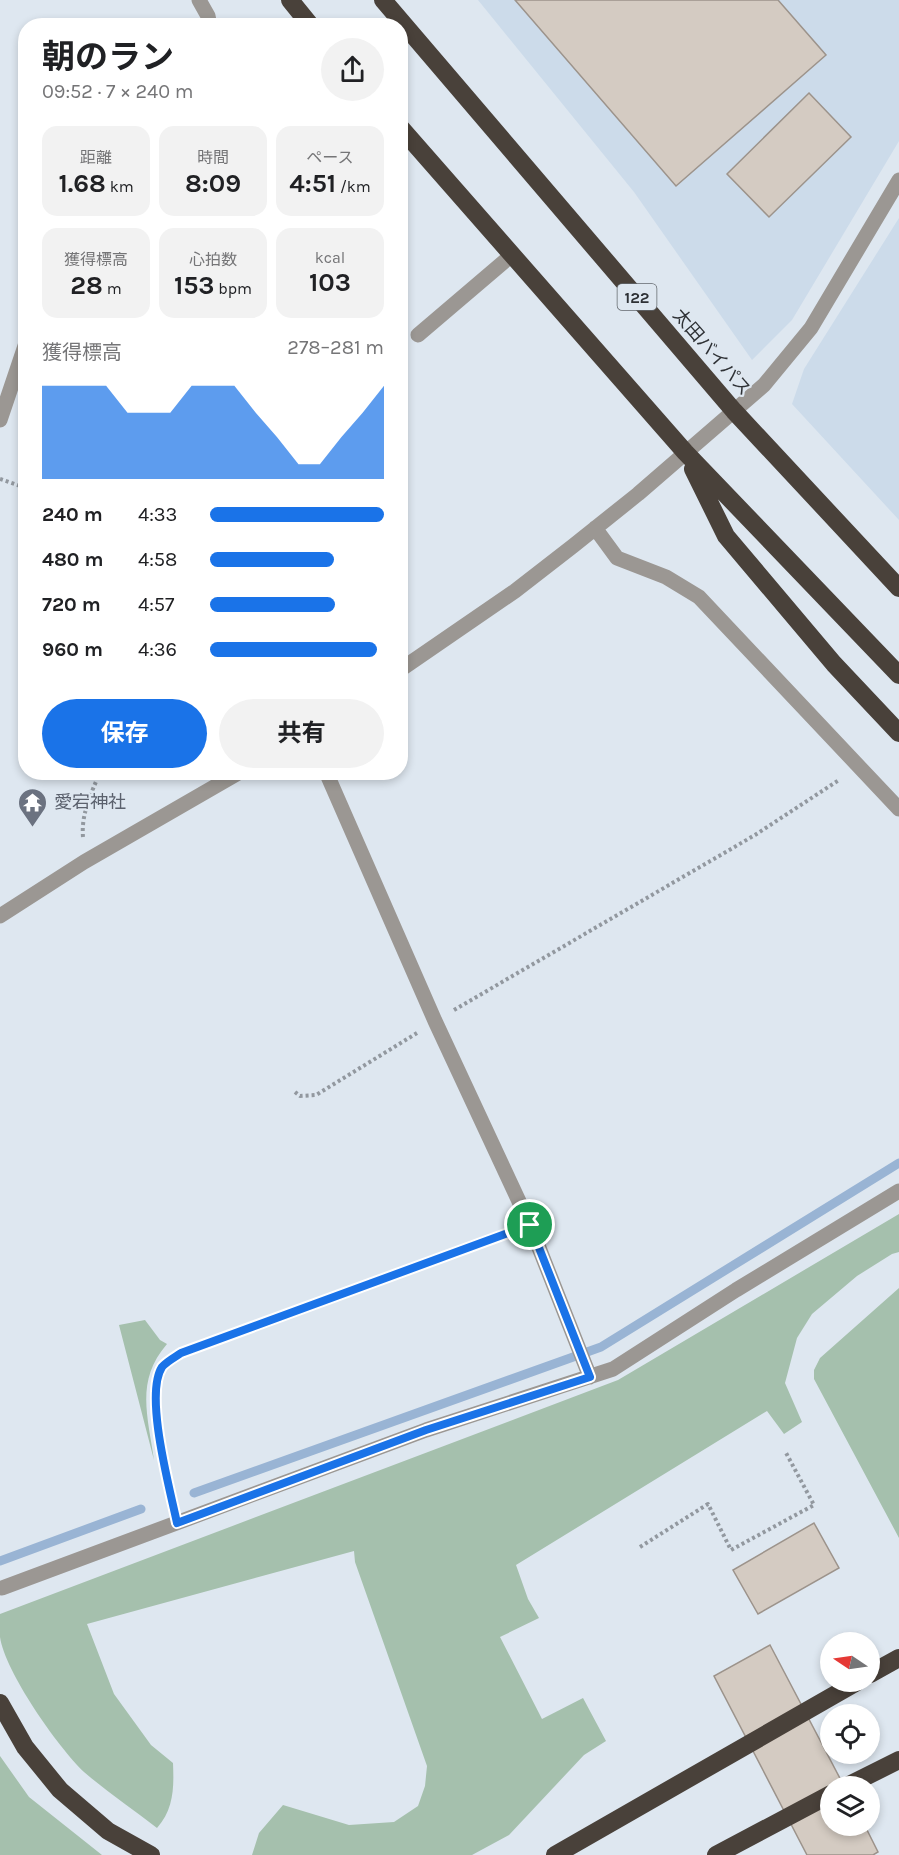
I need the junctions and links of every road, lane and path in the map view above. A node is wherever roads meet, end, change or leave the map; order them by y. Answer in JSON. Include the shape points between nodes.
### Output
{"nodes":[{"id":1,"x":199,"y":0,"type":"edge"},
{"id":2,"x":290,"y":0,"type":"edge"},
{"id":3,"x":383,"y":0,"type":"edge"},
{"id":4,"x":208,"y":18,"type":"edge"},
{"id":5,"x":305,"y":18,"type":"edge"},
{"id":6,"x":398,"y":18,"type":"edge"},
{"id":7,"x":408,"y":29,"type":"edge"},
{"id":8,"x":408,"y":136,"type":"edge"},
{"id":9,"x":899,"y":180,"type":"edge"},
{"id":10,"x":513,"y":254,"type":"junction"},
{"id":11,"x":418,"y":335,"type":"dead end"},
{"id":12,"x":18,"y":367,"type":"edge"},
{"id":13,"x":734,"y":411,"type":"junction"},
{"id":14,"x":0,"y":420,"type":"edge"},
{"id":15,"x":685,"y":452,"type":"junction"},
{"id":16,"x":0,"y":479,"type":"edge"},
{"id":17,"x":18,"y":485,"type":"edge"},
{"id":18,"x":595,"y":528,"type":"junction"},
{"id":19,"x":899,"y":588,"type":"edge"},
{"id":20,"x":408,"y":665,"type":"edge"},
{"id":21,"x":899,"y":675,"type":"edge"},
{"id":22,"x":899,"y":733,"type":"edge"},
{"id":23,"x":860,"y":767,"type":"junction"},
{"id":24,"x":97,"y":780,"type":"edge"},
{"id":25,"x":226,"y":780,"type":"edge"},
{"id":26,"x":330,"y":780,"type":"edge"},
{"id":27,"x":899,"y":808,"type":"edge"},
{"id":28,"x":84,"y":862,"type":"junction"},
{"id":29,"x":0,"y":916,"type":"edge"},
{"id":30,"x":435,"y":1021,"type":"junction"},
{"id":31,"x":295,"y":1092,"type":"dead end"},
{"id":32,"x":899,"y":1191,"type":"edge"},
{"id":33,"x":530,"y":1225,"type":"junction"},
{"id":34,"x":590,"y":1377,"type":"junction"},
{"id":35,"x":785,"y":1451,"type":"dead end"},
{"id":36,"x":177,"y":1523,"type":"junction"},
{"id":37,"x":640,"y":1547,"type":"dead end"},
{"id":38,"x":2,"y":1588,"type":"dead end"},
{"id":39,"x":899,"y":1658,"type":"edge"},
{"id":40,"x":880,"y":1668,"type":"edge"},
{"id":41,"x":840,"y":1692,"type":"edge"},
{"id":42,"x":0,"y":1703,"type":"edge"},
{"id":43,"x":899,"y":1760,"type":"edge"},
{"id":44,"x":867,"y":1776,"type":"edge"},
{"id":45,"x":820,"y":1800,"type":"edge"},
{"id":46,"x":151,"y":1855,"type":"edge"},
{"id":47,"x":555,"y":1855,"type":"edge"},
{"id":48,"x":716,"y":1855,"type":"edge"}],
"edges":[{"from":1,"to":4,"type":"street"},
{"from":2,"to":5,"type":"highway"},
{"from":3,"to":6,"type":"highway","name":"太田バイパス","number":"122"},
{"from":7,"to":13,"type":"highway","name":"太田バイパス","number":"122"},
{"from":8,"to":10,"type":"highway"},
{"from":9,"to":13,"type":"street","via":[[811,328],[764,385]]},
{"from":10,"to":11,"type":"street"},
{"from":10,"to":15,"type":"highway"},
{"from":12,"to":14,"type":"street"},
{"from":13,"to":15,"type":"street"},
{"from":13,"to":19,"type":"highway","name":"太田バイパス","number":"122"},
{"from":15,"to":18,"type":"street"},
{"from":15,"to":21,"type":"highway"},
{"from":15,"to":22,"type":"highway","via":[[726,536],[834,664]]},
{"from":16,"to":17,"type":"path"},
{"from":18,"to":20,"type":"street","via":[[515,591]]},
{"from":18,"to":23,"type":"street","via":[[617,558],[666,577],[699,597]]},
{"from":23,"to":27,"type":"street"},
{"from":23,"to":30,"type":"path","via":[[755,836]]},
{"from":24,"to":28,"type":"path","via":[[82,825]]},
{"from":25,"to":28,"type":"street"},
{"from":26,"to":30,"type":"street"},
{"from":28,"to":29,"type":"street"},
{"from":30,"to":31,"type":"path","via":[[316,1095],[300,1096]]},
{"from":30,"to":33,"type":"street"},
{"from":32,"to":34,"type":"street","via":[[613,1369]]},
{"from":33,"to":34,"type":"street"},
{"from":33,"to":36,"type":"path","via":[[181,1353],[163,1367],[156,1389],[156,1416]]},
{"from":34,"to":36,"type":"street","via":[[426,1430]]},
{"from":35,"to":37,"type":"path","via":[[813,1505],[732,1550],[708,1504]]},
{"from":36,"to":38,"type":"street"},
{"from":39,"to":40,"type":"highway"},
{"from":41,"to":47,"type":"highway"},
{"from":42,"to":46,"type":"highway","via":[[25,1747],[60,1790],[108,1831]]},
{"from":43,"to":44,"type":"highway"},
{"from":45,"to":48,"type":"highway"}]}
